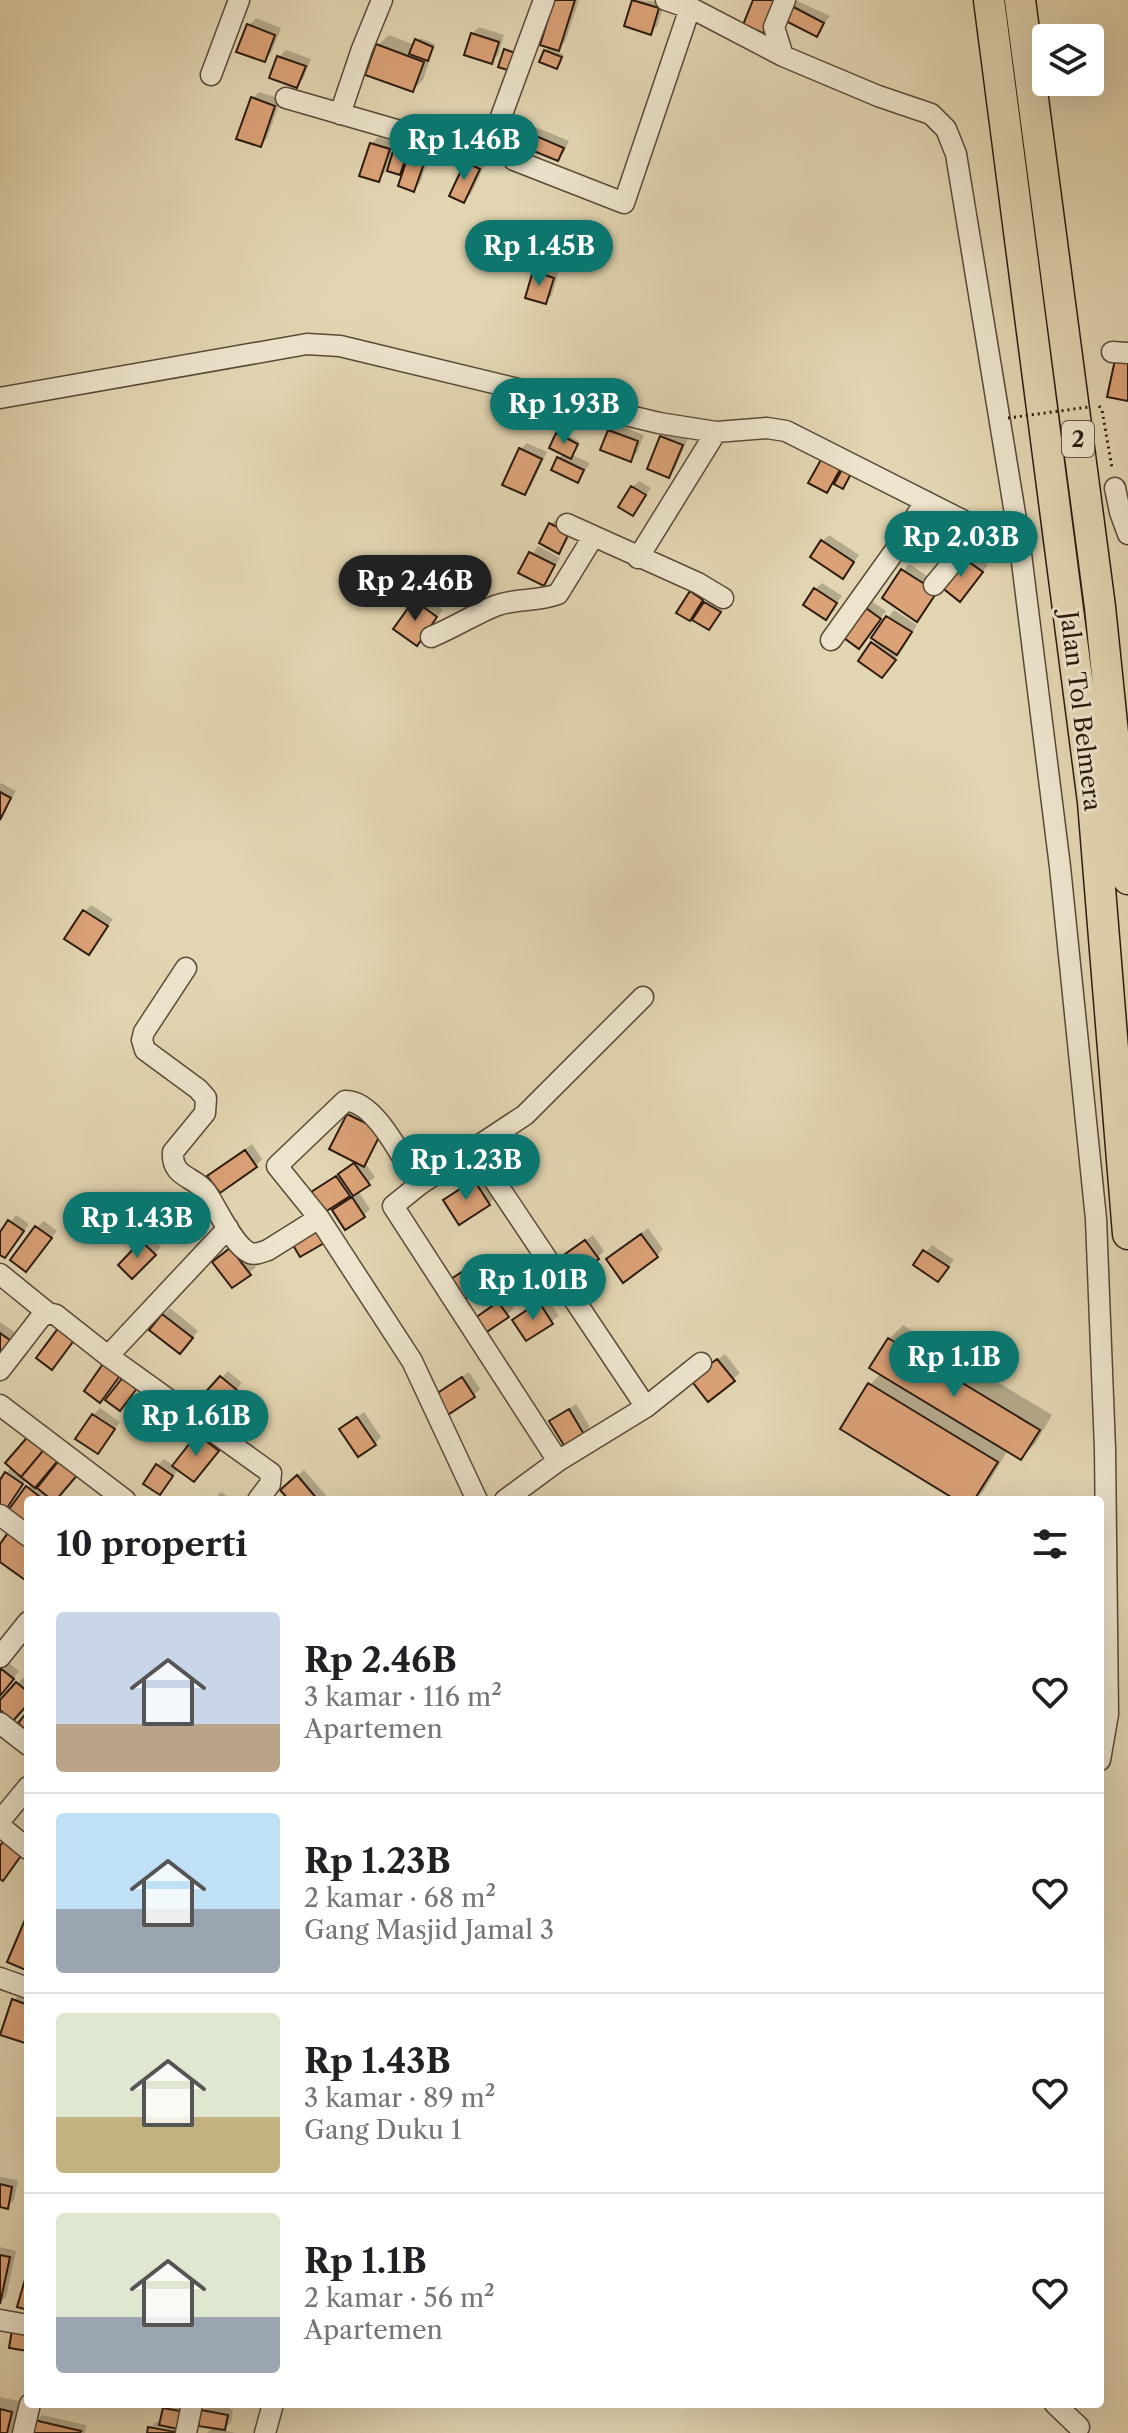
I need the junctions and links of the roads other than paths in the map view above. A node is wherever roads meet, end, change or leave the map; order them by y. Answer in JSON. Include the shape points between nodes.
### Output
{"nodes":[{"id":1,"x":239,"y":0,"type":"edge"},
{"id":2,"x":382,"y":0,"type":"edge"},
{"id":3,"x":544,"y":0,"type":"edge"},
{"id":4,"x":666,"y":0,"type":"edge"},
{"id":5,"x":785,"y":0,"type":"edge"},
{"id":6,"x":989,"y":0,"type":"edge"},
{"id":7,"x":1020,"y":0,"type":"edge"},
{"id":8,"x":690,"y":8,"type":"junction"},
{"id":9,"x":783,"y":56,"type":"junction"},
{"id":10,"x":211,"y":75,"type":"dead end"},
{"id":11,"x":286,"y":98,"type":"dead end"},
{"id":12,"x":340,"y":114,"type":"junction"},
{"id":13,"x":514,"y":160,"type":"dead end"},
{"id":14,"x":0,"y":398,"type":"edge"},
{"id":15,"x":716,"y":432,"type":"junction"},
{"id":16,"x":1115,"y":488,"type":"road end"},
{"id":17,"x":925,"y":501,"type":"junction"},
{"id":18,"x":567,"y":524,"type":"dead end"},
{"id":19,"x":981,"y":528,"type":"junction"},
{"id":20,"x":1128,"y":534,"type":"edge"},
{"id":21,"x":593,"y":537,"type":"junction"},
{"id":22,"x":1019,"y":538,"type":"junction"},
{"id":23,"x":638,"y":558,"type":"junction"},
{"id":24,"x":934,"y":585,"type":"dead end"},
{"id":25,"x":723,"y":598,"type":"dead end"},
{"id":26,"x":431,"y":637,"type":"dead end"},
{"id":27,"x":831,"y":640,"type":"dead end"},
{"id":28,"x":1128,"y":879,"type":"edge"},
{"id":29,"x":186,"y":968,"type":"dead end"},
{"id":30,"x":643,"y":997,"type":"dead end"},
{"id":31,"x":474,"y":1150,"type":"junction"},
{"id":32,"x":419,"y":1185,"type":"junction"},
{"id":33,"x":319,"y":1218,"type":"junction"},
{"id":34,"x":228,"y":1228,"type":"junction"},
{"id":35,"x":1128,"y":1234,"type":"edge"},
{"id":36,"x":0,"y":1274,"type":"edge"},
{"id":37,"x":48,"y":1313,"type":"junction"},
{"id":38,"x":108,"y":1356,"type":"junction"},
{"id":39,"x":701,"y":1363,"type":"dead end"},
{"id":40,"x":0,"y":1370,"type":"edge"},
{"id":41,"x":0,"y":1405,"type":"edge"},
{"id":42,"x":646,"y":1407,"type":"junction"},
{"id":43,"x":558,"y":1461,"type":"junction"},
{"id":44,"x":119,"y":1496,"type":"edge"},
{"id":45,"x":261,"y":1496,"type":"edge"},
{"id":46,"x":475,"y":1496,"type":"edge"},
{"id":47,"x":510,"y":1496,"type":"edge"},
{"id":48,"x":0,"y":1515,"type":"edge"},
{"id":49,"x":24,"y":1533,"type":"edge"},
{"id":50,"x":24,"y":1627,"type":"edge"},
{"id":51,"x":0,"y":1657,"type":"edge"},
{"id":52,"x":0,"y":1723,"type":"edge"},
{"id":53,"x":1104,"y":1737,"type":"edge"},
{"id":54,"x":24,"y":1742,"type":"edge"},
{"id":55,"x":24,"y":1792,"type":"edge"},
{"id":56,"x":0,"y":1824,"type":"edge"},
{"id":57,"x":24,"y":1845,"type":"edge"},
{"id":58,"x":0,"y":1978,"type":"edge"},
{"id":59,"x":24,"y":1987,"type":"edge"},
{"id":60,"x":0,"y":2320,"type":"edge"},
{"id":61,"x":24,"y":2324,"type":"edge"},
{"id":62,"x":29,"y":2408,"type":"edge"},
{"id":63,"x":191,"y":2408,"type":"edge"},
{"id":64,"x":272,"y":2408,"type":"edge"},
{"id":65,"x":1059,"y":2408,"type":"edge"},
{"id":66,"x":1081,"y":2408,"type":"edge"},
{"id":67,"x":1079,"y":2430,"type":"edge"},
{"id":68,"x":23,"y":2433,"type":"edge"},
{"id":69,"x":186,"y":2433,"type":"edge"},
{"id":70,"x":265,"y":2433,"type":"edge"}],
"edges":[{"from":1,"to":10,"type":"street"},
{"from":2,"to":12,"type":"street"},
{"from":3,"to":12,"type":"street","via":[[486,145],[459,148]]},
{"from":4,"to":8,"type":"street"},
{"from":5,"to":9,"type":"street","via":[[774,27]]},
{"from":6,"to":35,"type":"highway","name":"Jalan Tol Belmera","number":"2","via":[[1093,802]]},
{"from":7,"to":28,"type":"highway","name":"Jalan Tol Belmera","number":"2","via":[[1100,607]]},
{"from":8,"to":9,"type":"street"},
{"from":8,"to":13,"type":"street","via":[[624,203]]},
{"from":9,"to":22,"type":"street","via":[[931,114],[956,154]]},
{"from":11,"to":12,"type":"street"},
{"from":14,"to":15,"type":"street","via":[[307,344],[340,346]]},
{"from":15,"to":17,"type":"street","via":[[786,431]]},
{"from":15,"to":23,"type":"street"},
{"from":16,"to":20,"type":"street"},
{"from":17,"to":19,"type":"street"},
{"from":17,"to":27,"type":"street"},
{"from":18,"to":21,"type":"street"},
{"from":19,"to":22,"type":"street"},
{"from":19,"to":24,"type":"street"},
{"from":21,"to":23,"type":"street"},
{"from":21,"to":26,"type":"street","via":[[558,594],[495,606]]},
{"from":22,"to":53,"type":"street","via":[[1096,1219],[1105,1449]]},
{"from":23,"to":25,"type":"street"},
{"from":29,"to":34,"type":"street","via":[[142,1040],[145,1050],[206,1098],[205,1113],[173,1152],[173,1160],[176,1170],[204,1188]]},
{"from":30,"to":31,"type":"street","via":[[525,1115]]},
{"from":31,"to":32,"type":"street"},
{"from":31,"to":42,"type":"street"},
{"from":32,"to":33,"type":"street","via":[[370,1111],[345,1101],[277,1166]]},
{"from":32,"to":43,"type":"street","via":[[393,1206]]},
{"from":33,"to":34,"type":"street","via":[[260,1253],[249,1252]]},
{"from":33,"to":46,"type":"street","via":[[412,1361]]},
{"from":34,"to":38,"type":"street"},
{"from":36,"to":37,"type":"street"},
{"from":37,"to":38,"type":"street"},
{"from":37,"to":40,"type":"street"},
{"from":38,"to":45,"type":"street","via":[[271,1473]]},
{"from":39,"to":42,"type":"street"},
{"from":41,"to":44,"type":"street"},
{"from":42,"to":43,"type":"street"},
{"from":43,"to":47,"type":"street"},
{"from":48,"to":49,"type":"street"},
{"from":50,"to":51,"type":"street"},
{"from":52,"to":54,"type":"street"},
{"from":55,"to":56,"type":"street"},
{"from":56,"to":57,"type":"street"},
{"from":58,"to":59,"type":"street"},
{"from":60,"to":61,"type":"street"},
{"from":62,"to":68,"type":"street"},
{"from":63,"to":69,"type":"street"},
{"from":64,"to":70,"type":"street"},
{"from":65,"to":67,"type":"street"},
{"from":66,"to":67,"type":"street"}]}
